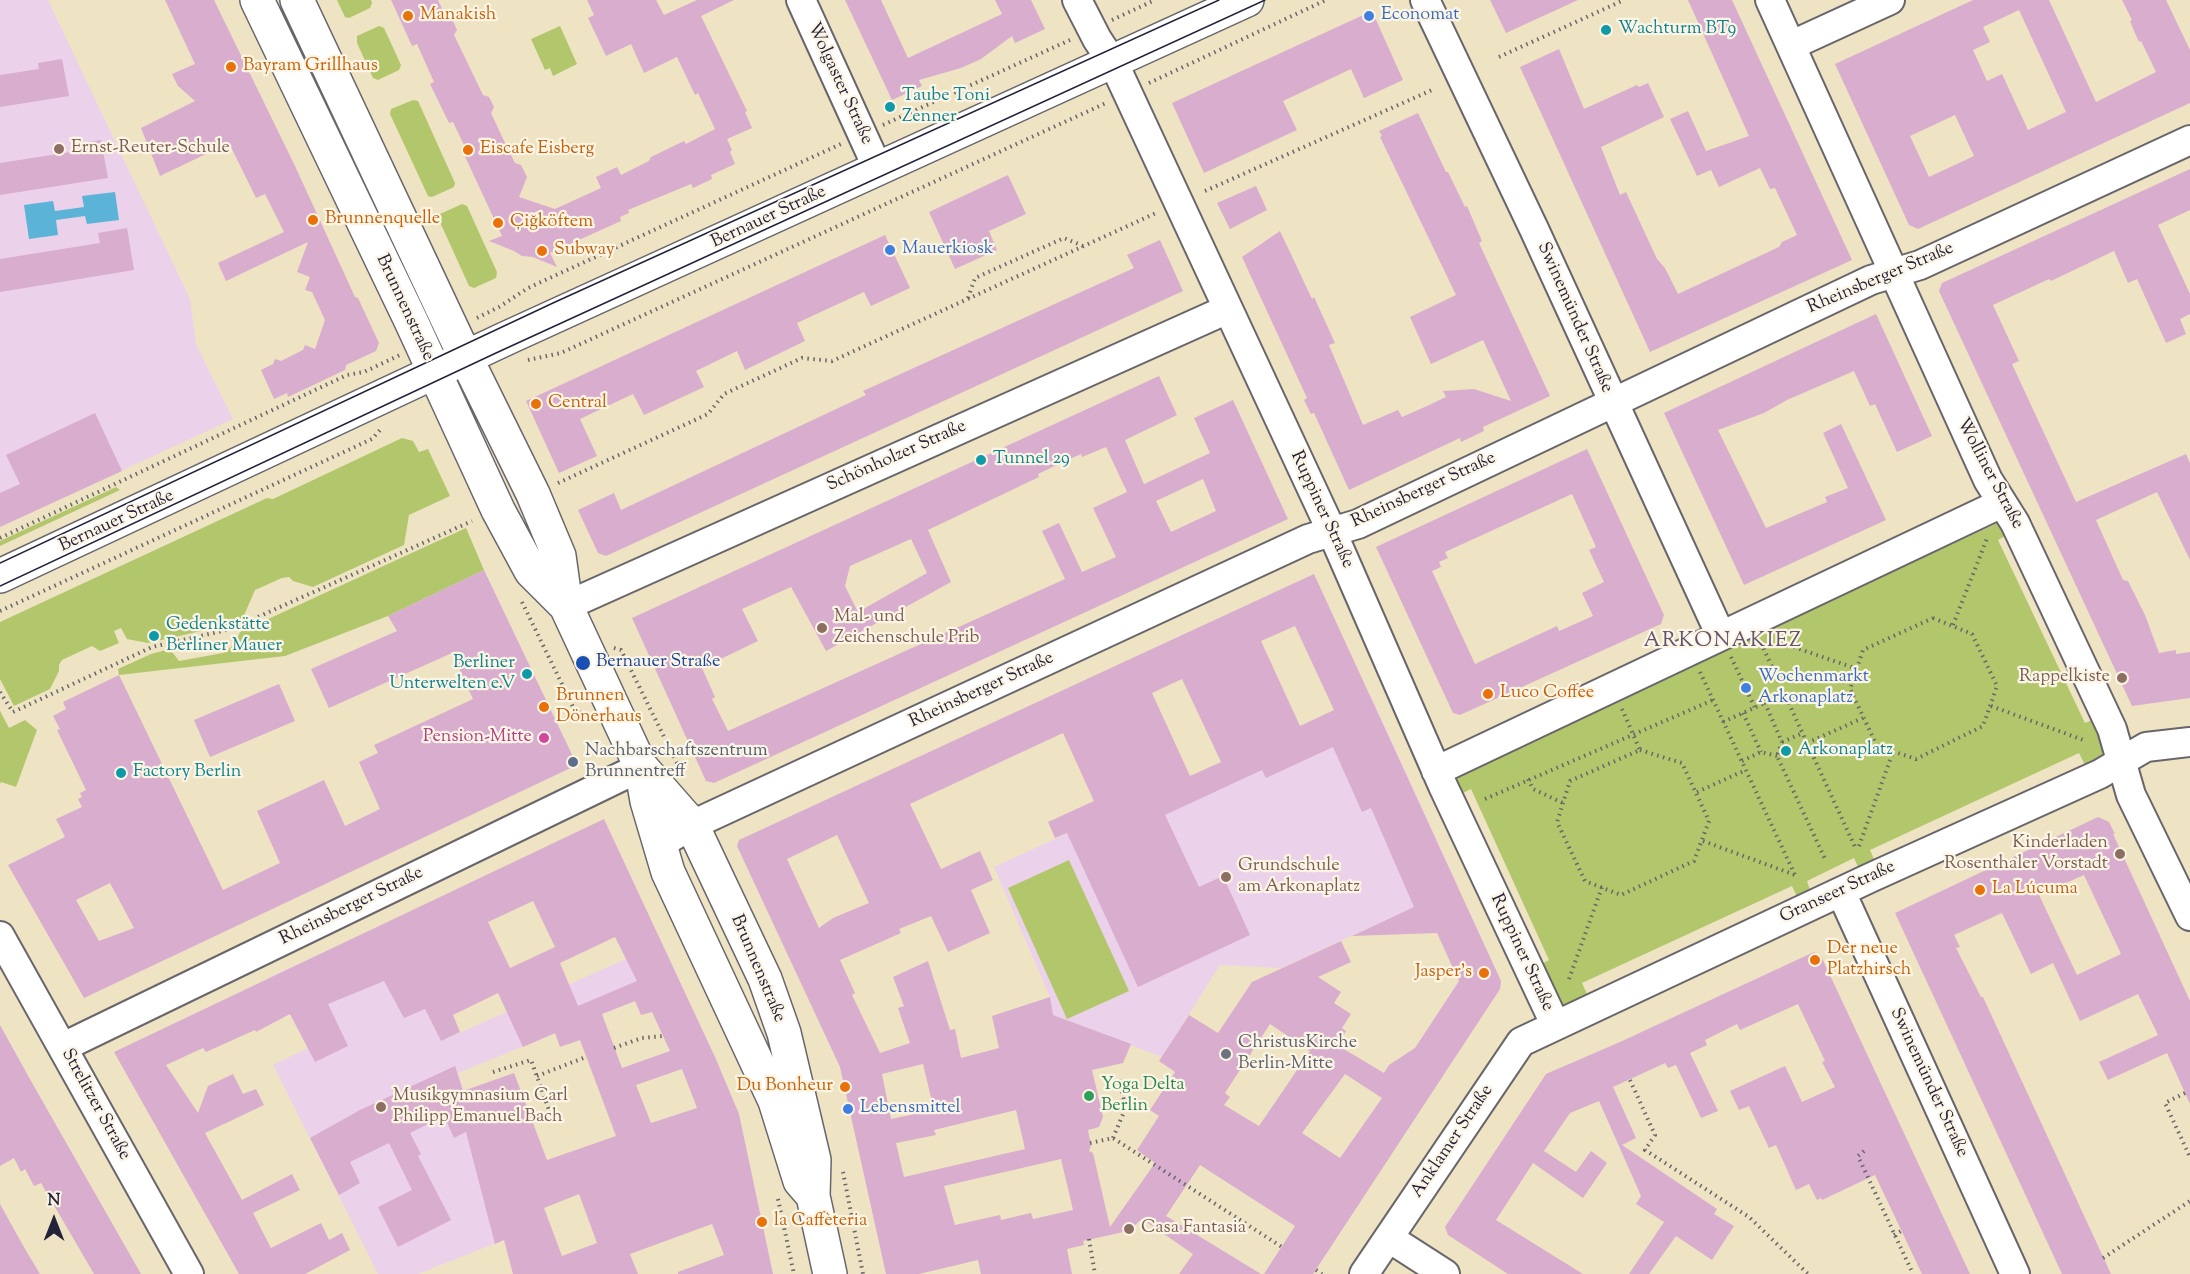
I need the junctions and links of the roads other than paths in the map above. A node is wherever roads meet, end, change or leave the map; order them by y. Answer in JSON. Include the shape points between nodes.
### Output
{"nodes":[{"id":1,"x":257,"y":0,"type":"edge"},
{"id":2,"x":297,"y":0,"type":"edge"},
{"id":3,"x":801,"y":0,"type":"edge"},
{"id":4,"x":1077,"y":0,"type":"edge"},
{"id":5,"x":1246,"y":0,"type":"edge"},
{"id":6,"x":1425,"y":0,"type":"edge"},
{"id":7,"x":1770,"y":0,"type":"edge"},
{"id":8,"x":1890,"y":0,"type":"edge"},
{"id":9,"x":1792,"y":45,"type":"junction"},
{"id":10,"x":322,"y":52,"type":"junction"},
{"id":11,"x":1112,"y":62,"type":"junction"},
{"id":12,"x":290,"y":68,"type":"junction"},
{"id":13,"x":2190,"y":140,"type":"edge"},
{"id":14,"x":878,"y":169,"type":"junction"},
{"id":15,"x":1893,"y":274,"type":"junction"},
{"id":16,"x":1228,"y":309,"type":"junction"},
{"id":17,"x":466,"y":358,"type":"junction"},
{"id":18,"x":434,"y":372,"type":"junction"},
{"id":19,"x":1612,"y":402,"type":"junction"},
{"id":20,"x":2002,"y":503,"type":"junction"},
{"id":21,"x":1332,"y":532,"type":"junction"},
{"id":22,"x":0,"y":576,"type":"edge"},
{"id":23,"x":566,"y":606,"type":"junction"},
{"id":24,"x":1724,"y":644,"type":"junction"},
{"id":25,"x":2190,"y":742,"type":"edge"},
{"id":26,"x":2121,"y":762,"type":"junction"},
{"id":27,"x":641,"y":767,"type":"junction"},
{"id":28,"x":1436,"y":771,"type":"junction"},
{"id":29,"x":692,"y":825,"type":"junction"},
{"id":30,"x":660,"y":844,"type":"junction"},
{"id":31,"x":1841,"y":892,"type":"junction"},
{"id":32,"x":2190,"y":916,"type":"edge"},
{"id":33,"x":0,"y":936,"type":"edge"},
{"id":34,"x":1555,"y":1024,"type":"junction"},
{"id":35,"x":63,"y":1047,"type":"junction"},
{"id":36,"x":813,"y":1196,"type":"junction"},
{"id":37,"x":1389,"y":1238,"type":"junction"},
{"id":38,"x":189,"y":1274,"type":"edge"},
{"id":39,"x":830,"y":1274,"type":"edge"},
{"id":40,"x":1364,"y":1274,"type":"edge"},
{"id":41,"x":1445,"y":1274,"type":"edge"},
{"id":42,"x":2015,"y":1274,"type":"edge"}],
"edges":[{"from":1,"to":12,"type":"main road","name":"Brunnenstraße"},
{"from":2,"to":10,"type":"main road","name":"Brunnenstraße"},
{"from":3,"to":14,"type":"street","name":"Wolgaster Straße"},
{"from":4,"to":11,"type":"street","name":"Ruppiner Straße"},
{"from":5,"to":11,"type":"main road","name":"Bernauer Straße"},
{"from":6,"to":19,"type":"street","name":"Swinemünder Straße"},
{"from":7,"to":9,"type":"street","name":"Wolliner Straße"},
{"from":8,"to":9,"type":"street"},
{"from":9,"to":15,"type":"street","name":"Wolliner Straße"},
{"from":10,"to":12,"type":"street"},
{"from":10,"to":17,"type":"main road","name":"Brunnenstraße"},
{"from":11,"to":14,"type":"main road","name":"Bernauer Straße"},
{"from":11,"to":16,"type":"street","name":"Ruppiner Straße"},
{"from":12,"to":18,"type":"main road","name":"Brunnenstraße"},
{"from":13,"to":15,"type":"street","name":"Rheinsberger Straße"},
{"from":14,"to":17,"type":"main road","name":"Bernauer Straße"},
{"from":15,"to":19,"type":"street","name":"Rheinsberger Straße","via":[[1870,280]]},
{"from":15,"to":20,"type":"street","name":"Wolliner Straße"},
{"from":16,"to":21,"type":"street","name":"Ruppiner Straße"},
{"from":16,"to":23,"type":"street","name":"Schönholzer Straße"},
{"from":17,"to":18,"type":"main road","name":"Bernauer Straße"},
{"from":17,"to":23,"type":"main road","name":"Brunnenstraße","via":[[559,556]]},
{"from":18,"to":22,"type":"main road","name":"Bernauer Straße"},
{"from":18,"to":23,"type":"main road","name":"Brunnenstraße","via":[[531,571]]},
{"from":19,"to":21,"type":"street","name":"Rheinsberger Straße","via":[[1358,524]]},
{"from":19,"to":24,"type":"street","name":"Swinemünder Straße"},
{"from":20,"to":24,"type":"street"},
{"from":20,"to":26,"type":"street","name":"Wolliner Straße","via":[[2112,729]]},
{"from":21,"to":28,"type":"street","name":"Ruppiner Straße"},
{"from":21,"to":29,"type":"street","name":"Rheinsberger Straße","via":[[1297,544]]},
{"from":23,"to":27,"type":"main road","name":"Brunnenstraße"},
{"from":24,"to":28,"type":"street"},
{"from":25,"to":26,"type":"street","name":"Granseer Straße","via":[[2146,747]]},
{"from":26,"to":31,"type":"street","name":"Granseer Straße"},
{"from":26,"to":32,"type":"street","name":"Wolliner Straße","via":[[2131,795]]},
{"from":27,"to":29,"type":"main road","name":"Brunnenstraße"},
{"from":27,"to":30,"type":"main road","name":"Brunnenstraße"},
{"from":27,"to":35,"type":"street","name":"Rheinsberger Straße"},
{"from":28,"to":34,"type":"street","name":"Ruppiner Straße"},
{"from":29,"to":30,"type":"street","name":"Rheinsberger Straße"},
{"from":29,"to":36,"type":"main road","name":"Brunnenstraße","via":[[765,979],[784,1033],[814,1160]]},
{"from":30,"to":36,"type":"main road","name":"Brunnenstraße","via":[[671,878],[775,1101],[800,1181]]},
{"from":31,"to":34,"type":"street","name":"Granseer Straße"},
{"from":31,"to":42,"type":"street","name":"Swinemünder Straße"},
{"from":33,"to":35,"type":"street","name":"Strelitzer Straße"},
{"from":34,"to":37,"type":"street","name":"Anklamer Straße","via":[[1521,1042]]},
{"from":35,"to":38,"type":"street","name":"Strelitzer Straße"},
{"from":36,"to":39,"type":"main road","name":"Brunnenstraße"},
{"from":37,"to":40,"type":"street","name":"Anklamer Straße"},
{"from":37,"to":41,"type":"street"}]}
